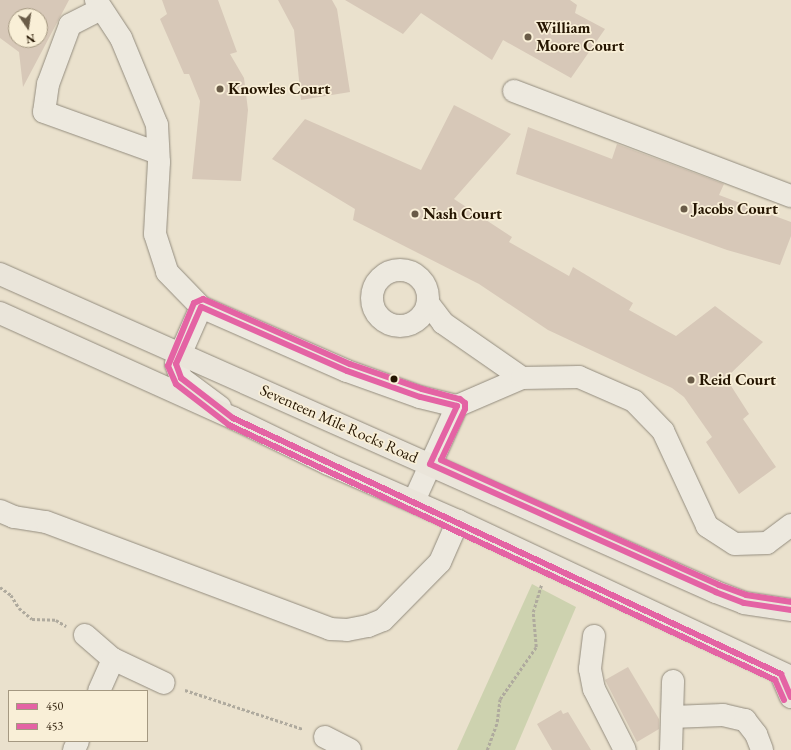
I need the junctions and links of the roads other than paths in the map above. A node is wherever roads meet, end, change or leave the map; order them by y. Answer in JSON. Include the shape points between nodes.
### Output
{"nodes":[{"id":1,"x":98,"y":4,"type":"edge"},
{"id":2,"x":514,"y":91,"type":"dead end"},
{"id":3,"x":158,"y":154,"type":"junction"},
{"id":4,"x":791,"y":196,"type":"edge"},
{"id":5,"x":0,"y":274,"type":"edge"},
{"id":6,"x":428,"y":303,"type":"junction"},
{"id":7,"x":201,"y":307,"type":"junction"},
{"id":8,"x":0,"y":313,"type":"edge"},
{"id":9,"x":411,"y":323,"type":"junction"},
{"id":10,"x":443,"y":323,"type":"junction"},
{"id":11,"x":180,"y":354,"type":"junction"},
{"id":12,"x":522,"y":378,"type":"junction"},
{"id":13,"x":457,"y":406,"type":"junction"},
{"id":14,"x":234,"y":418,"type":"junction"},
{"id":15,"x":430,"y":464,"type":"junction"},
{"id":16,"x":414,"y":501,"type":"junction"},
{"id":17,"x":0,"y":511,"type":"edge"},
{"id":18,"x":458,"y":520,"type":"junction"},
{"id":19,"x":791,"y":525,"type":"edge"},
{"id":20,"x":791,"y":610,"type":"edge"},
{"id":21,"x":85,"y":635,"type":"road end"},
{"id":22,"x":594,"y":636,"type":"dead end"},
{"id":23,"x":113,"y":659,"type":"junction"},
{"id":24,"x":786,"y":675,"type":"edge"},
{"id":25,"x":673,"y":681,"type":"dead end"},
{"id":26,"x":164,"y":683,"type":"road end"},
{"id":27,"x":99,"y":690,"type":"edge"},
{"id":28,"x":791,"y":697,"type":"edge"},
{"id":29,"x":672,"y":717,"type":"junction"},
{"id":30,"x":325,"y":736,"type":"road end"},
{"id":31,"x":350,"y":750,"type":"edge"},
{"id":32,"x":625,"y":750,"type":"edge"},
{"id":33,"x":671,"y":750,"type":"edge"},
{"id":34,"x":762,"y":750,"type":"edge"}],
"edges":[{"from":1,"to":3,"type":"street","via":[[121,38],[157,125]]},
{"from":1,"to":3,"type":"street","via":[[70,25],[48,84],[44,112]]},
{"from":2,"to":4,"type":"street"},
{"from":3,"to":7,"type":"street","via":[[155,234],[167,272]]},
{"from":5,"to":11,"type":"main road","name":"Seventeen Mile Rocks Road"},
{"from":6,"to":9,"type":"street","via":[[424,312]]},
{"from":6,"to":9,"type":"street","via":[[425,284],[410,271],[390,271],[375,284],[371,301],[379,317],[394,325]]},
{"from":6,"to":10,"type":"street"},
{"from":7,"to":11,"type":"street"},
{"from":7,"to":13,"type":"street","via":[[347,372],[420,397]]},
{"from":8,"to":14,"type":"main road"},
{"from":9,"to":10,"type":"street"},
{"from":10,"to":12,"type":"street"},
{"from":11,"to":14,"type":"street","via":[[176,364],[181,378]]},
{"from":11,"to":15,"type":"main road","name":"Seventeen Mile Rocks Road"},
{"from":12,"to":13,"type":"street"},
{"from":12,"to":19,"type":"street","via":[[579,377],[634,401],[663,431],[706,526],[735,544],[767,543]]},
{"from":13,"to":15,"type":"street"},
{"from":14,"to":16,"type":"main road","via":[[328,464]]},
{"from":15,"to":16,"type":"street"},
{"from":15,"to":20,"type":"main road","name":"Seventeen Mile Rocks Road","via":[[716,592],[744,603]]},
{"from":16,"to":18,"type":"main road"},
{"from":17,"to":18,"type":"street","via":[[14,517],[46,522],[330,629],[347,630],[383,620],[440,562]]},
{"from":18,"to":24,"type":"main road"},
{"from":21,"to":23,"type":"street"},
{"from":22,"to":32,"type":"street","via":[[590,669],[594,689]]},
{"from":23,"to":26,"type":"street"},
{"from":23,"to":27,"type":"street"},
{"from":24,"to":28,"type":"main road"},
{"from":25,"to":29,"type":"street"},
{"from":29,"to":33,"type":"street"},
{"from":29,"to":34,"type":"street","via":[[723,715],[745,720],[756,734]]},
{"from":30,"to":31,"type":"street"}]}
